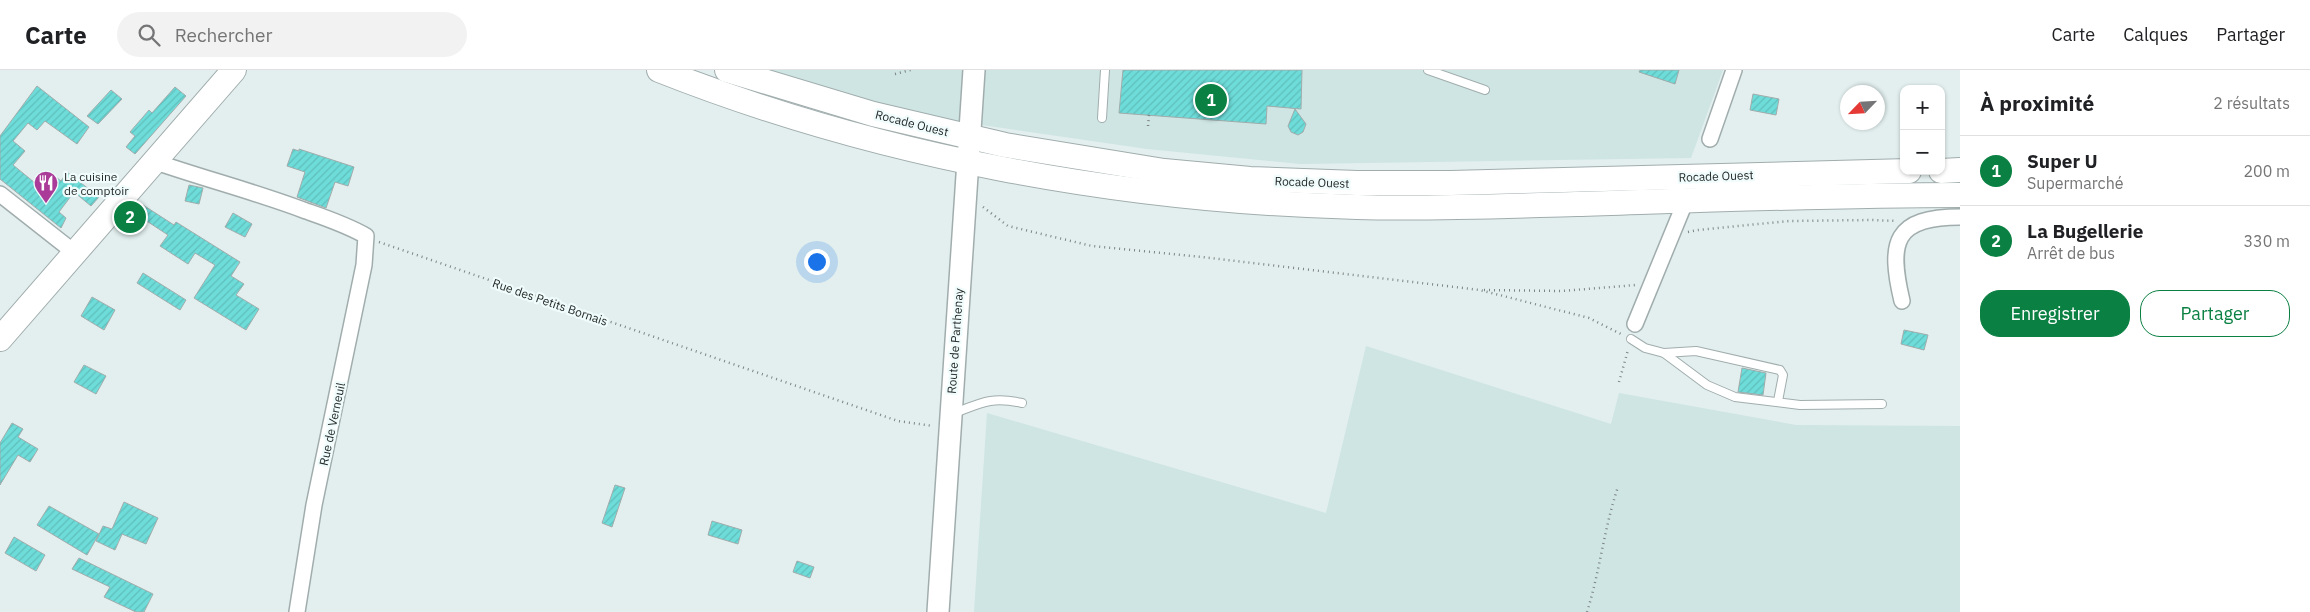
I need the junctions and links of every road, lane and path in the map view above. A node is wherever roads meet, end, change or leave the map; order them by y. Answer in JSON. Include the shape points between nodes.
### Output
{"nodes":[{"id":1,"x":234,"y":70,"type":"edge"},
{"id":2,"x":659,"y":70,"type":"edge"},
{"id":3,"x":727,"y":70,"type":"edge"},
{"id":4,"x":911,"y":70,"type":"edge"},
{"id":5,"x":974,"y":70,"type":"edge"},
{"id":6,"x":1105,"y":70,"type":"edge"},
{"id":7,"x":1428,"y":70,"type":"edge"},
{"id":8,"x":1734,"y":70,"type":"edge"},
{"id":9,"x":895,"y":74,"type":"dead end"},
{"id":10,"x":1485,"y":90,"type":"dead end"},
{"id":11,"x":1148,"y":115,"type":"dead end"},
{"id":12,"x":1102,"y":118,"type":"dead end"},
{"id":13,"x":1148,"y":126,"type":"dead end"},
{"id":14,"x":970,"y":137,"type":"junction"},
{"id":15,"x":1710,"y":139,"type":"dead end"},
{"id":16,"x":968,"y":161,"type":"junction"},
{"id":17,"x":156,"y":162,"type":"junction"},
{"id":18,"x":1960,"y":170,"type":"edge"},
{"id":19,"x":1900,"y":171,"type":"edge"},
{"id":20,"x":1945,"y":171,"type":"edge"},
{"id":21,"x":966,"y":189,"type":"junction"},
{"id":22,"x":0,"y":194,"type":"edge"},
{"id":23,"x":1960,"y":195,"type":"edge"},
{"id":24,"x":1686,"y":200,"type":"junction"},
{"id":25,"x":1960,"y":217,"type":"edge"},
{"id":26,"x":1918,"y":221,"type":"junction"},
{"id":27,"x":366,"y":236,"type":"junction"},
{"id":28,"x":1670,"y":238,"type":"junction"},
{"id":29,"x":75,"y":253,"type":"junction"},
{"id":30,"x":1651,"y":283,"type":"junction"},
{"id":31,"x":1480,"y":290,"type":"junction"},
{"id":32,"x":1902,"y":301,"type":"dead end"},
{"id":33,"x":1635,"y":324,"type":"dead end"},
{"id":34,"x":0,"y":339,"type":"edge"},
{"id":35,"x":1631,"y":339,"type":"junction"},
{"id":36,"x":1664,"y":353,"type":"junction"},
{"id":37,"x":1619,"y":382,"type":"dead end"},
{"id":38,"x":1778,"y":401,"type":"junction"},
{"id":39,"x":1022,"y":402,"type":"dead end"},
{"id":40,"x":1882,"y":404,"type":"dead end"},
{"id":41,"x":950,"y":421,"type":"junction"},
{"id":42,"x":1618,"y":487,"type":"dead end"},
{"id":43,"x":297,"y":612,"type":"edge"},
{"id":44,"x":938,"y":612,"type":"edge"},
{"id":45,"x":1588,"y":612,"type":"edge"}],
"edges":[{"from":1,"to":17,"type":"main road"},
{"from":2,"to":16,"type":"main road","name":"Rocade Ouest","via":[[784,114]]},
{"from":3,"to":14,"type":"main road","name":"Rocade Ouest","via":[[873,114]]},
{"from":4,"to":9,"type":"path"},
{"from":5,"to":14,"type":"main road","name":"Route de Parthenay"},
{"from":6,"to":12,"type":"lane"},
{"from":7,"to":10,"type":"lane"},
{"from":8,"to":15,"type":"street"},
{"from":11,"to":13,"type":"path"},
{"from":14,"to":16,"type":"main road","name":"Route de Parthenay"},
{"from":14,"to":19,"type":"main road","name":"Rocade Ouest","via":[[1164,171],[1312,182],[1451,183]]},
{"from":16,"to":21,"type":"main road","name":"Route de Parthenay"},
{"from":16,"to":24,"type":"main road","name":"Rocade Ouest","via":[[1118,187],[1279,204],[1403,208]]},
{"from":17,"to":27,"type":"street","via":[[258,193]]},
{"from":17,"to":29,"type":"main road"},
{"from":18,"to":20,"type":"main road"},
{"from":21,"to":31,"type":"path","via":[[986,210],[1008,226],[1092,246]]},
{"from":21,"to":41,"type":"main road","name":"Route de Parthenay"},
{"from":22,"to":29,"type":"street"},
{"from":23,"to":24,"type":"main road","name":"Rocade Ouest"},
{"from":24,"to":28,"type":"street"},
{"from":25,"to":26,"type":"street"},
{"from":26,"to":28,"type":"path","via":[[1789,221],[1698,230]]},
{"from":26,"to":32,"type":"street","via":[[1903,234],[1894,261]]},
{"from":27,"to":41,"type":"path","name":"Rue des Petits Bornais","via":[[898,421],[922,426]]},
{"from":27,"to":43,"type":"street","name":"Rue de Verneuil","via":[[364,265],[314,505]]},
{"from":28,"to":30,"type":"street"},
{"from":29,"to":34,"type":"main road"},
{"from":30,"to":31,"type":"path","via":[[1562,291]]},
{"from":30,"to":33,"type":"street"},
{"from":31,"to":35,"type":"path","via":[[1588,318]]},
{"from":35,"to":36,"type":"lane","via":[[1644,348]]},
{"from":35,"to":37,"type":"path"},
{"from":36,"to":38,"type":"lane","via":[[1707,384],[1735,397]]},
{"from":36,"to":38,"type":"lane","via":[[1696,351],[1780,370],[1783,375]]},
{"from":38,"to":40,"type":"lane","via":[[1800,405]]},
{"from":39,"to":41,"type":"lane","via":[[988,400]]},
{"from":41,"to":44,"type":"main road","name":"Route de Parthenay"},
{"from":42,"to":45,"type":"path","via":[[1607,519]]}]}
